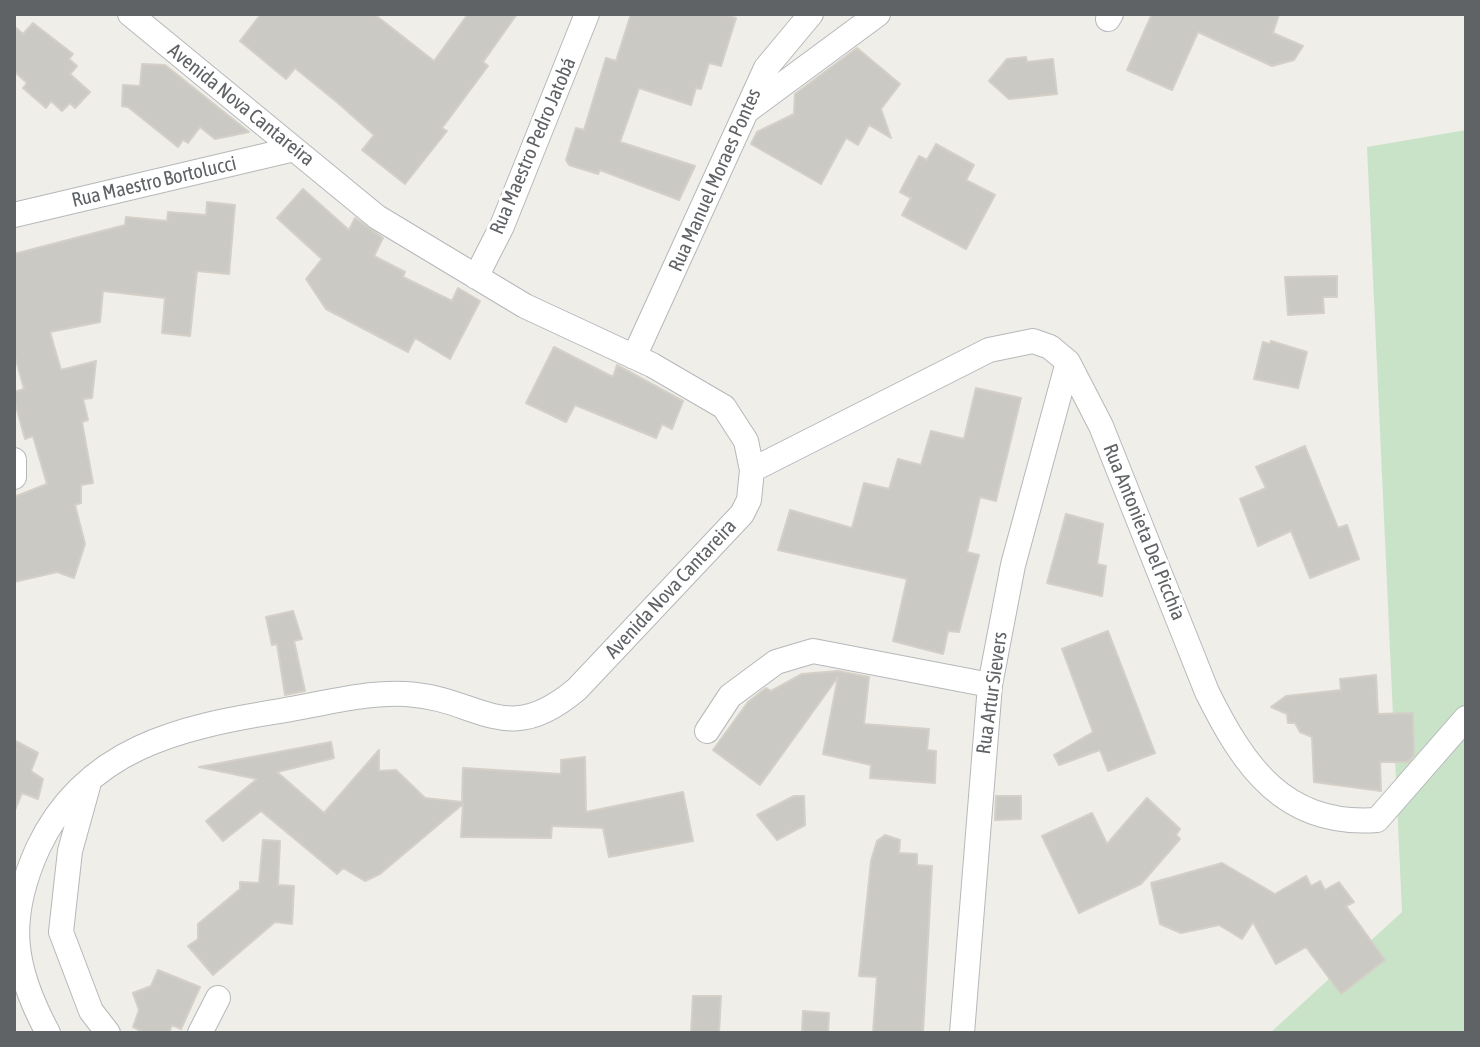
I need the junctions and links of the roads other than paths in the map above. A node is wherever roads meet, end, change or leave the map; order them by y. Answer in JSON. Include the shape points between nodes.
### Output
{"nodes":[{"id":1,"x":130,"y":14,"type":"edge"},
{"id":2,"x":587,"y":14,"type":"edge"},
{"id":3,"x":811,"y":14,"type":"edge"},
{"id":4,"x":878,"y":14,"type":"edge"},
{"id":5,"x":743,"y":114,"type":"junction"},
{"id":6,"x":294,"y":149,"type":"junction"},
{"id":7,"x":14,"y":215,"type":"edge"},
{"id":8,"x":476,"y":277,"type":"junction"},
{"id":9,"x":634,"y":357,"type":"junction"},
{"id":10,"x":1068,"y":362,"type":"junction"},
{"id":11,"x":14,"y":460,"type":"edge"},
{"id":12,"x":752,"y":470,"type":"junction"},
{"id":13,"x":14,"y":477,"type":"edge"},
{"id":14,"x":990,"y":685,"type":"junction"},
{"id":15,"x":1466,"y":718,"type":"edge"},
{"id":16,"x":707,"y":731,"type":"dead end"},
{"id":17,"x":90,"y":776,"type":"junction"},
{"id":18,"x":218,"y":998,"type":"dead end"},
{"id":19,"x":48,"y":1033,"type":"edge"},
{"id":20,"x":108,"y":1033,"type":"edge"},
{"id":21,"x":200,"y":1033,"type":"edge"},
{"id":22,"x":962,"y":1033,"type":"edge"}],
"edges":[{"from":1,"to":6,"type":"street","name":"Avenida Nova Cantareira"},
{"from":2,"to":8,"type":"street","name":"Rua Maestro Pedro Jatobá","via":[[502,226]]},
{"from":3,"to":5,"type":"street","name":"Rua Manuel Moraes Pontes","via":[[766,68]]},
{"from":4,"to":5,"type":"street"},
{"from":5,"to":9,"type":"street","name":"Rua Manuel Moraes Pontes"},
{"from":6,"to":7,"type":"street","name":"Rua Maestro Bortolucci"},
{"from":6,"to":8,"type":"street","name":"Avenida Nova Cantareira","via":[[377,217]]},
{"from":8,"to":9,"type":"street","name":"Avenida Nova Cantareira"},
{"from":9,"to":12,"type":"street","name":"Avenida Nova Cantareira","via":[[724,407],[746,441]]},
{"from":10,"to":12,"type":"street","via":[[1033,341],[989,350]]},
{"from":10,"to":14,"type":"street","name":"Rua Artur Sievers","via":[[1013,565]]},
{"from":10,"to":15,"type":"street","name":"Rua Antonieta Del Picchia","via":[[1101,426],[1207,692],[1256,775],[1310,812],[1343,822],[1377,820]]},
{"from":11,"to":13,"type":"street"},
{"from":12,"to":17,"type":"street","name":"Avenida Nova Cantareira","via":[[742,514],[577,689],[548,711],[499,719],[409,694],[336,699],[234,717],[177,734],[138,747]]},
{"from":14,"to":16,"type":"street","via":[[813,651],[776,662],[730,696]]},
{"from":14,"to":22,"type":"street","name":"Rua Artur Sievers"},
{"from":17,"to":19,"type":"street","name":"Avenida Nova Cantareira","via":[[48,828],[19,900],[18,965]]},
{"from":17,"to":20,"type":"street","via":[[70,851],[61,932],[91,1011]]},
{"from":18,"to":21,"type":"street"}]}
